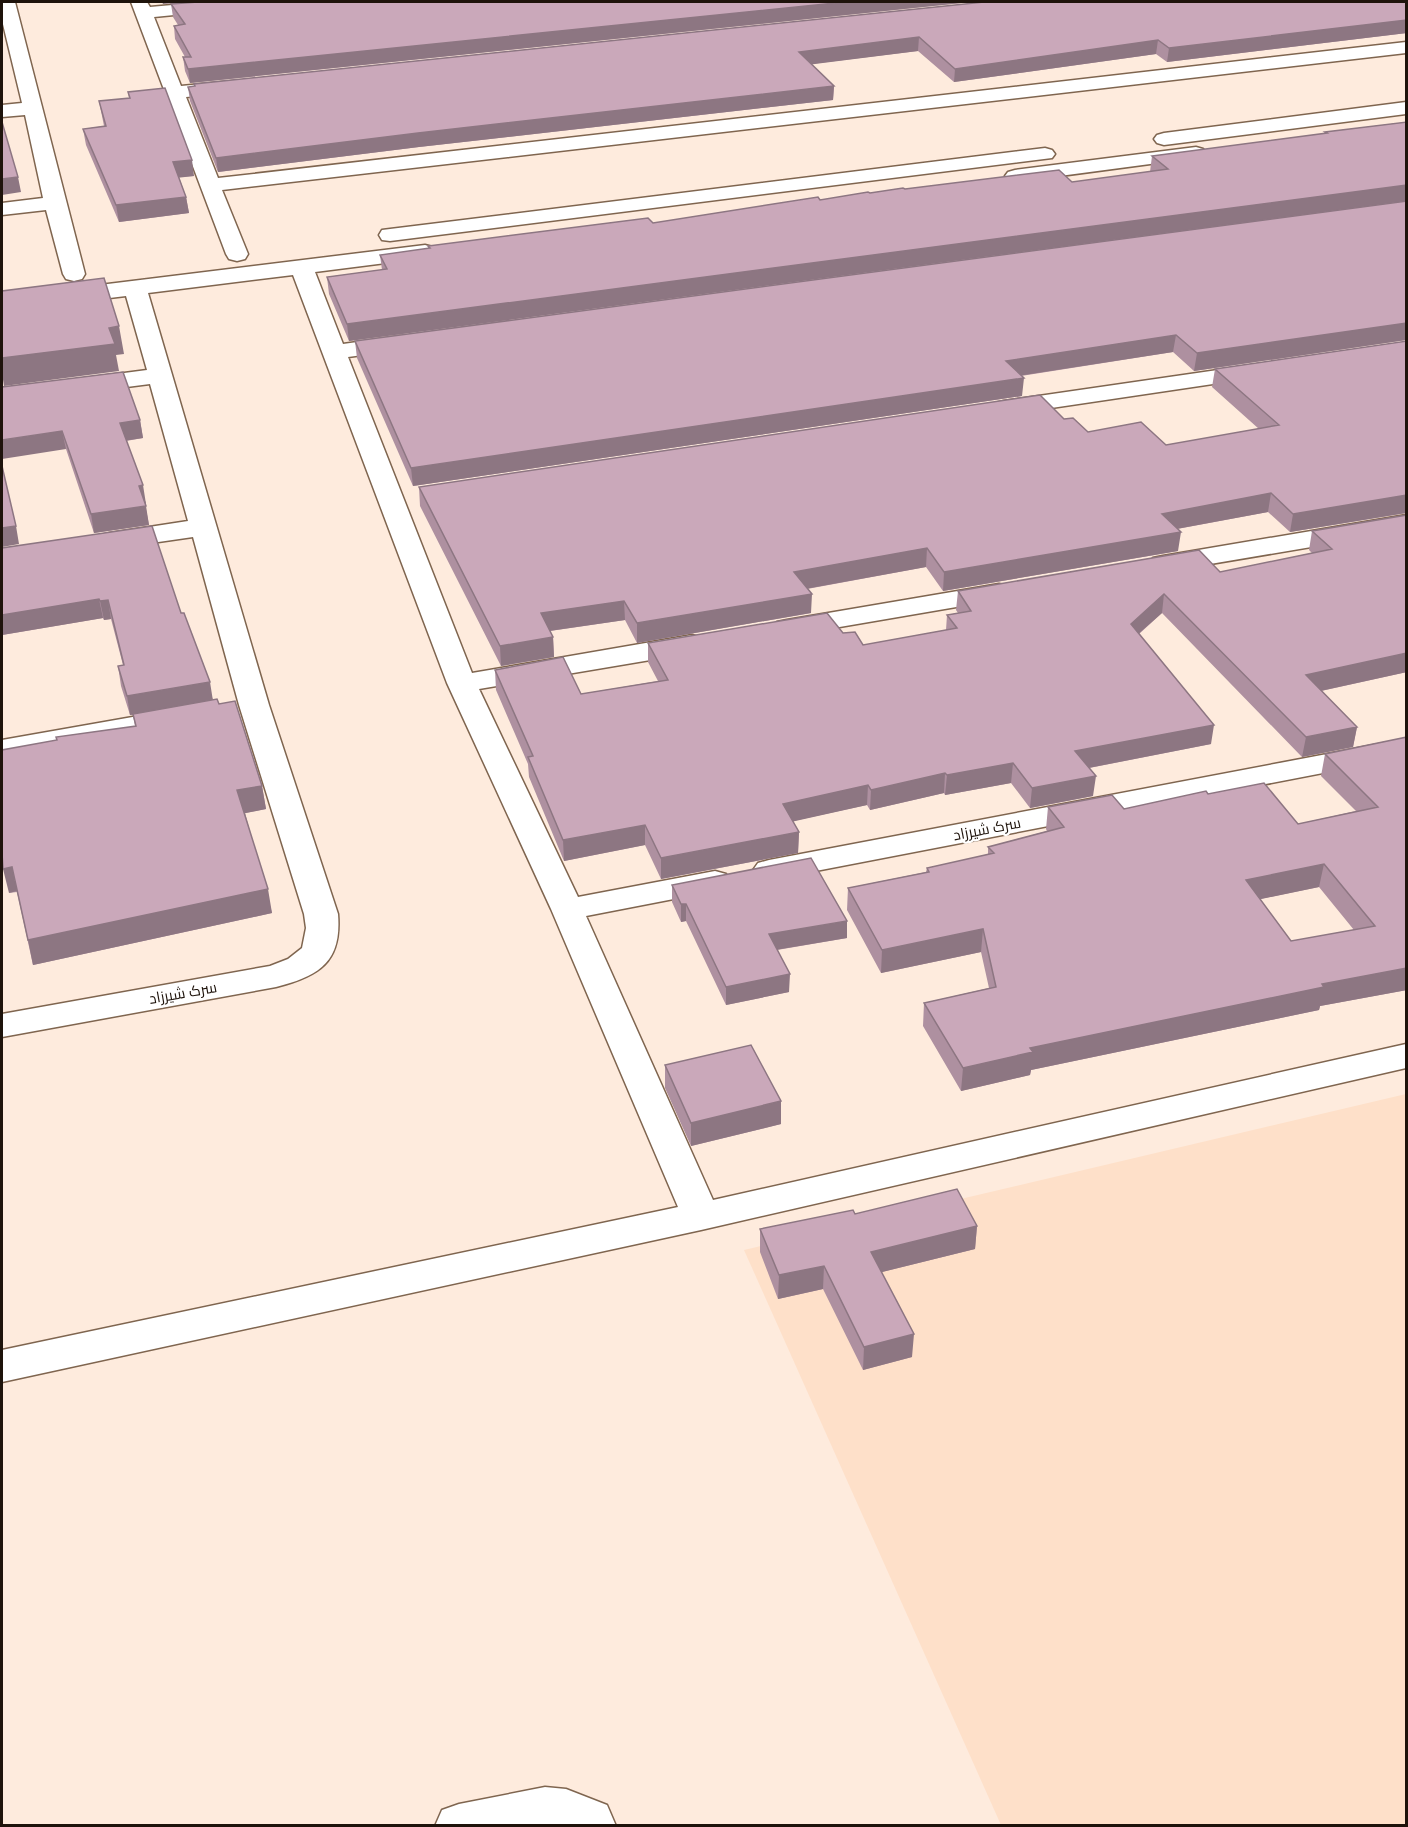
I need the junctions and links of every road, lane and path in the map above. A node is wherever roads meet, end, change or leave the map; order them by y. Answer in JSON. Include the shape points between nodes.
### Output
{"nodes":[{"id":1,"x":6,"y":2,"type":"edge"},
{"id":2,"x":255,"y":2,"type":"edge"},
{"id":3,"x":141,"y":7,"type":"edge"},
{"id":4,"x":7,"y":27,"type":"edge"},
{"id":5,"x":1407,"y":48,"type":"edge"},
{"id":6,"x":256,"y":85,"type":"edge"},
{"id":7,"x":173,"y":93,"type":"junction"},
{"id":8,"x":33,"y":108,"type":"junction"},
{"id":9,"x":1407,"y":108,"type":"edge"},
{"id":10,"x":2,"y":111,"type":"edge"},
{"id":11,"x":1407,"y":126,"type":"edge"},
{"id":12,"x":210,"y":185,"type":"junction"},
{"id":13,"x":55,"y":203,"type":"junction"},
{"id":14,"x":2,"y":209,"type":"edge"},
{"id":15,"x":581,"y":232,"type":"edge"},
{"id":16,"x":366,"y":245,"type":"junction"},
{"id":17,"x":439,"y":250,"type":"edge"},
{"id":18,"x":259,"y":252,"type":"dead end"},
{"id":19,"x":237,"y":254,"type":"junction"},
{"id":20,"x":214,"y":257,"type":"dead end"},
{"id":21,"x":302,"y":268,"type":"junction"},
{"id":22,"x":98,"y":271,"type":"dead end"},
{"id":23,"x":135,"y":288,"type":"junction"},
{"id":24,"x":2,"y":304,"type":"edge"},
{"id":25,"x":426,"y":340,"type":"edge"},
{"id":26,"x":333,"y":352,"type":"junction"},
{"id":27,"x":1277,"y":368,"type":"edge"},
{"id":28,"x":160,"y":376,"type":"junction"},
{"id":29,"x":2,"y":396,"type":"edge"},
{"id":30,"x":981,"y":412,"type":"edge"},
{"id":31,"x":1407,"y":523,"type":"edge"},
{"id":32,"x":203,"y":527,"type":"junction"},
{"id":33,"x":84,"y":545,"type":"edge"},
{"id":34,"x":1135,"y":569,"type":"edge"},
{"id":35,"x":1029,"y":587,"type":"edge"},
{"id":36,"x":757,"y":633,"type":"edge"},
{"id":37,"x":721,"y":639,"type":"edge"},
{"id":38,"x":462,"y":683,"type":"junction"},
{"id":39,"x":231,"y":709,"type":"junction"},
{"id":40,"x":1407,"y":748,"type":"edge"},
{"id":41,"x":2,"y":749,"type":"edge"},
{"id":42,"x":567,"y":909,"type":"junction"},
{"id":43,"x":2,"y":1026,"type":"edge"},
{"id":44,"x":1407,"y":1056,"type":"edge"},
{"id":45,"x":700,"y":1216,"type":"junction"},
{"id":46,"x":2,"y":1366,"type":"edge"},
{"id":47,"x":459,"y":1826,"type":"edge"},
{"id":48,"x":592,"y":1826,"type":"edge"}],
"edges":[{"from":1,"to":4,"type":"street"},
{"from":2,"to":3,"type":"street"},
{"from":3,"to":7,"type":"street"},
{"from":4,"to":8,"type":"street"},
{"from":5,"to":12,"type":"street"},
{"from":6,"to":7,"type":"street"},
{"from":7,"to":12,"type":"street"},
{"from":8,"to":10,"type":"street"},
{"from":8,"to":13,"type":"street"},
{"from":9,"to":16,"type":"street"},
{"from":11,"to":15,"type":"street"},
{"from":12,"to":19,"type":"street"},
{"from":13,"to":14,"type":"street"},
{"from":13,"to":22,"type":"street","via":[[64,275]]},
{"from":16,"to":17,"type":"street"},
{"from":16,"to":21,"type":"street"},
{"from":18,"to":19,"type":"street"},
{"from":19,"to":20,"type":"street"},
{"from":21,"to":23,"type":"street"},
{"from":21,"to":26,"type":"street"},
{"from":23,"to":24,"type":"street"},
{"from":23,"to":28,"type":"street","name":"سرک شیرزاد"},
{"from":25,"to":26,"type":"street"},
{"from":26,"to":38,"type":"street","via":[[403,497]]},
{"from":27,"to":30,"type":"street"},
{"from":28,"to":29,"type":"street"},
{"from":28,"to":32,"type":"street","name":"سرک شیرزاد"},
{"from":31,"to":34,"type":"street"},
{"from":32,"to":33,"type":"street"},
{"from":32,"to":39,"type":"street","name":"سرک شیرزاد"},
{"from":35,"to":36,"type":"street"},
{"from":37,"to":38,"type":"street"},
{"from":38,"to":42,"type":"street"},
{"from":39,"to":41,"type":"street"},
{"from":39,"to":43,"type":"street","name":"سرک شیرزاد","via":[[321,914],[324,934],[319,952],[302,967],[276,976]]},
{"from":40,"to":42,"type":"street","name":"سرک شیرزاد"},
{"from":42,"to":45,"type":"street"},
{"from":44,"to":45,"type":"street"},
{"from":45,"to":46,"type":"street"},
{"from":47,"to":48,"type":"street","via":[[544,1809],[566,1811],[590,1821]]}]}
